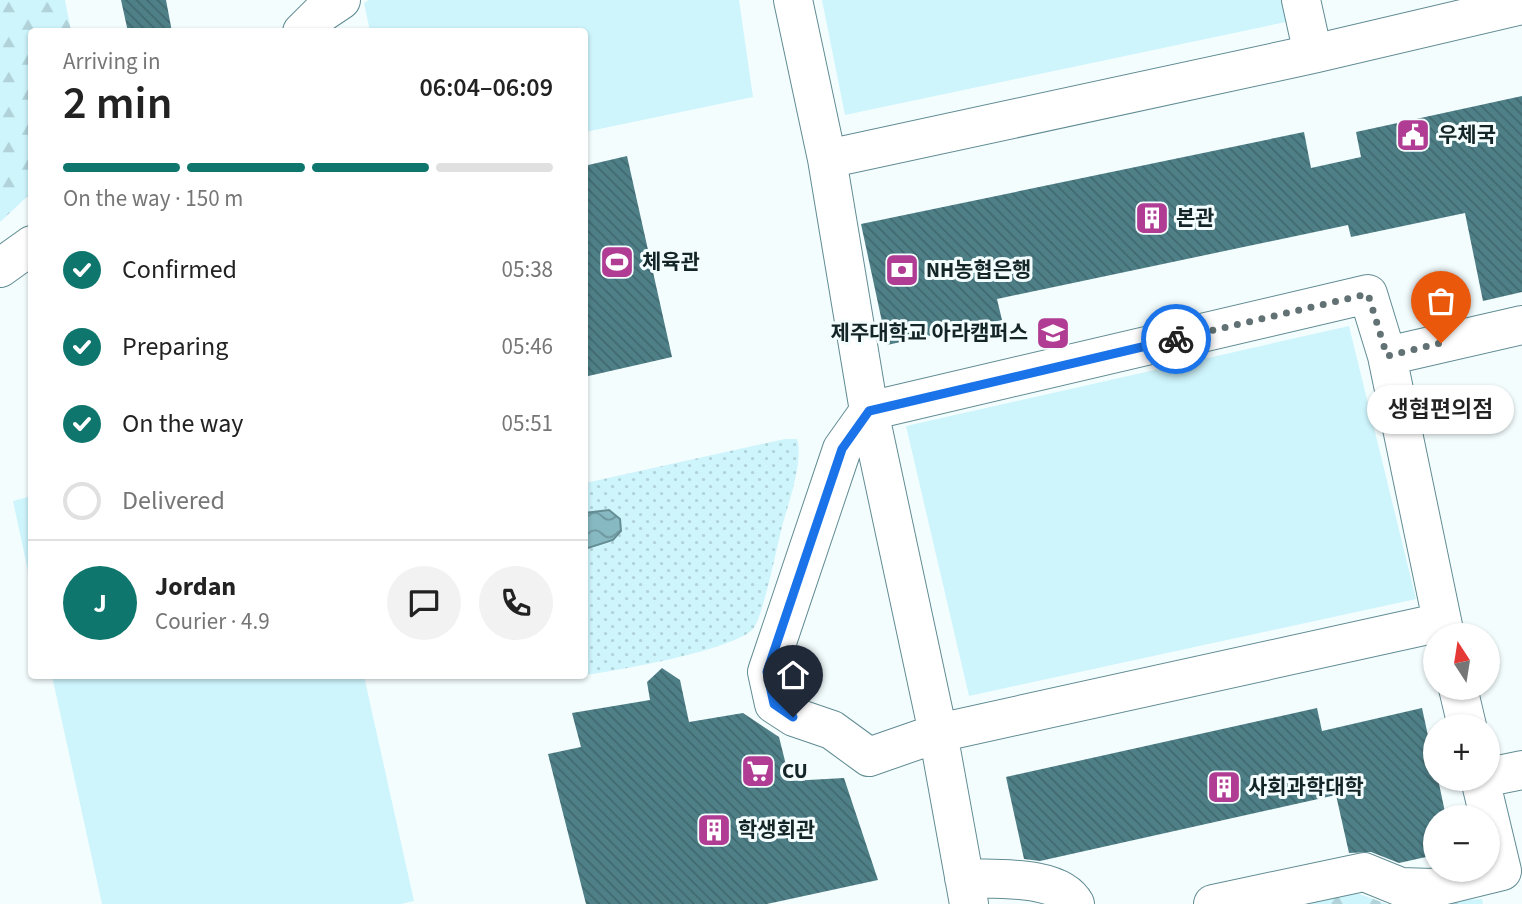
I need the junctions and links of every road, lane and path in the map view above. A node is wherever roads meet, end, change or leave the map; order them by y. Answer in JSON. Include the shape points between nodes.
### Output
{"nodes":[{"id":1,"x":793,"y":0,"type":"edge"},
{"id":2,"x":1301,"y":0,"type":"edge"},
{"id":3,"x":1522,"y":5,"type":"edge"},
{"id":4,"x":1313,"y":54,"type":"junction"},
{"id":5,"x":827,"y":159,"type":"junction"},
{"id":6,"x":28,"y":248,"type":"edge"},
{"id":7,"x":0,"y":268,"type":"edge"},
{"id":8,"x":1522,"y":325,"type":"edge"},
{"id":9,"x":1387,"y":356,"type":"junction"},
{"id":10,"x":869,"y":411,"type":"junction"},
{"id":11,"x":1442,"y":623,"type":"edge"},
{"id":12,"x":1423,"y":633,"type":"edge"},
{"id":13,"x":938,"y":733,"type":"junction"},
{"id":14,"x":1522,"y":770,"type":"edge"},
{"id":15,"x":1500,"y":775,"type":"edge"},
{"id":16,"x":1483,"y":791,"type":"edge"},
{"id":17,"x":960,"y":895,"type":"edge"},
{"id":18,"x":1075,"y":904,"type":"edge"},
{"id":19,"x":1213,"y":904,"type":"edge"}],
"edges":[{"from":1,"to":5,"type":"lane"},
{"from":2,"to":4,"type":"lane"},
{"from":3,"to":4,"type":"lane"},
{"from":4,"to":5,"type":"lane"},
{"from":5,"to":10,"type":"lane"},
{"from":6,"to":7,"type":"lane"},
{"from":8,"to":9,"type":"lane"},
{"from":9,"to":10,"type":"lane","via":[[1368,294]]},
{"from":9,"to":11,"type":"lane"},
{"from":10,"to":13,"type":"lane"},
{"from":10,"to":13,"type":"lane","via":[[842,449],[767,672],[774,704],[793,717],[832,730],[869,757]]},
{"from":12,"to":13,"type":"lane"},
{"from":13,"to":17,"type":"lane"},
{"from":14,"to":15,"type":"lane"},
{"from":16,"to":19,"type":"lane","via":[[1502,871],[1433,888],[1401,887],[1364,872]]},
{"from":17,"to":18,"type":"lane","via":[[1047,883],[1071,896]]}]}
